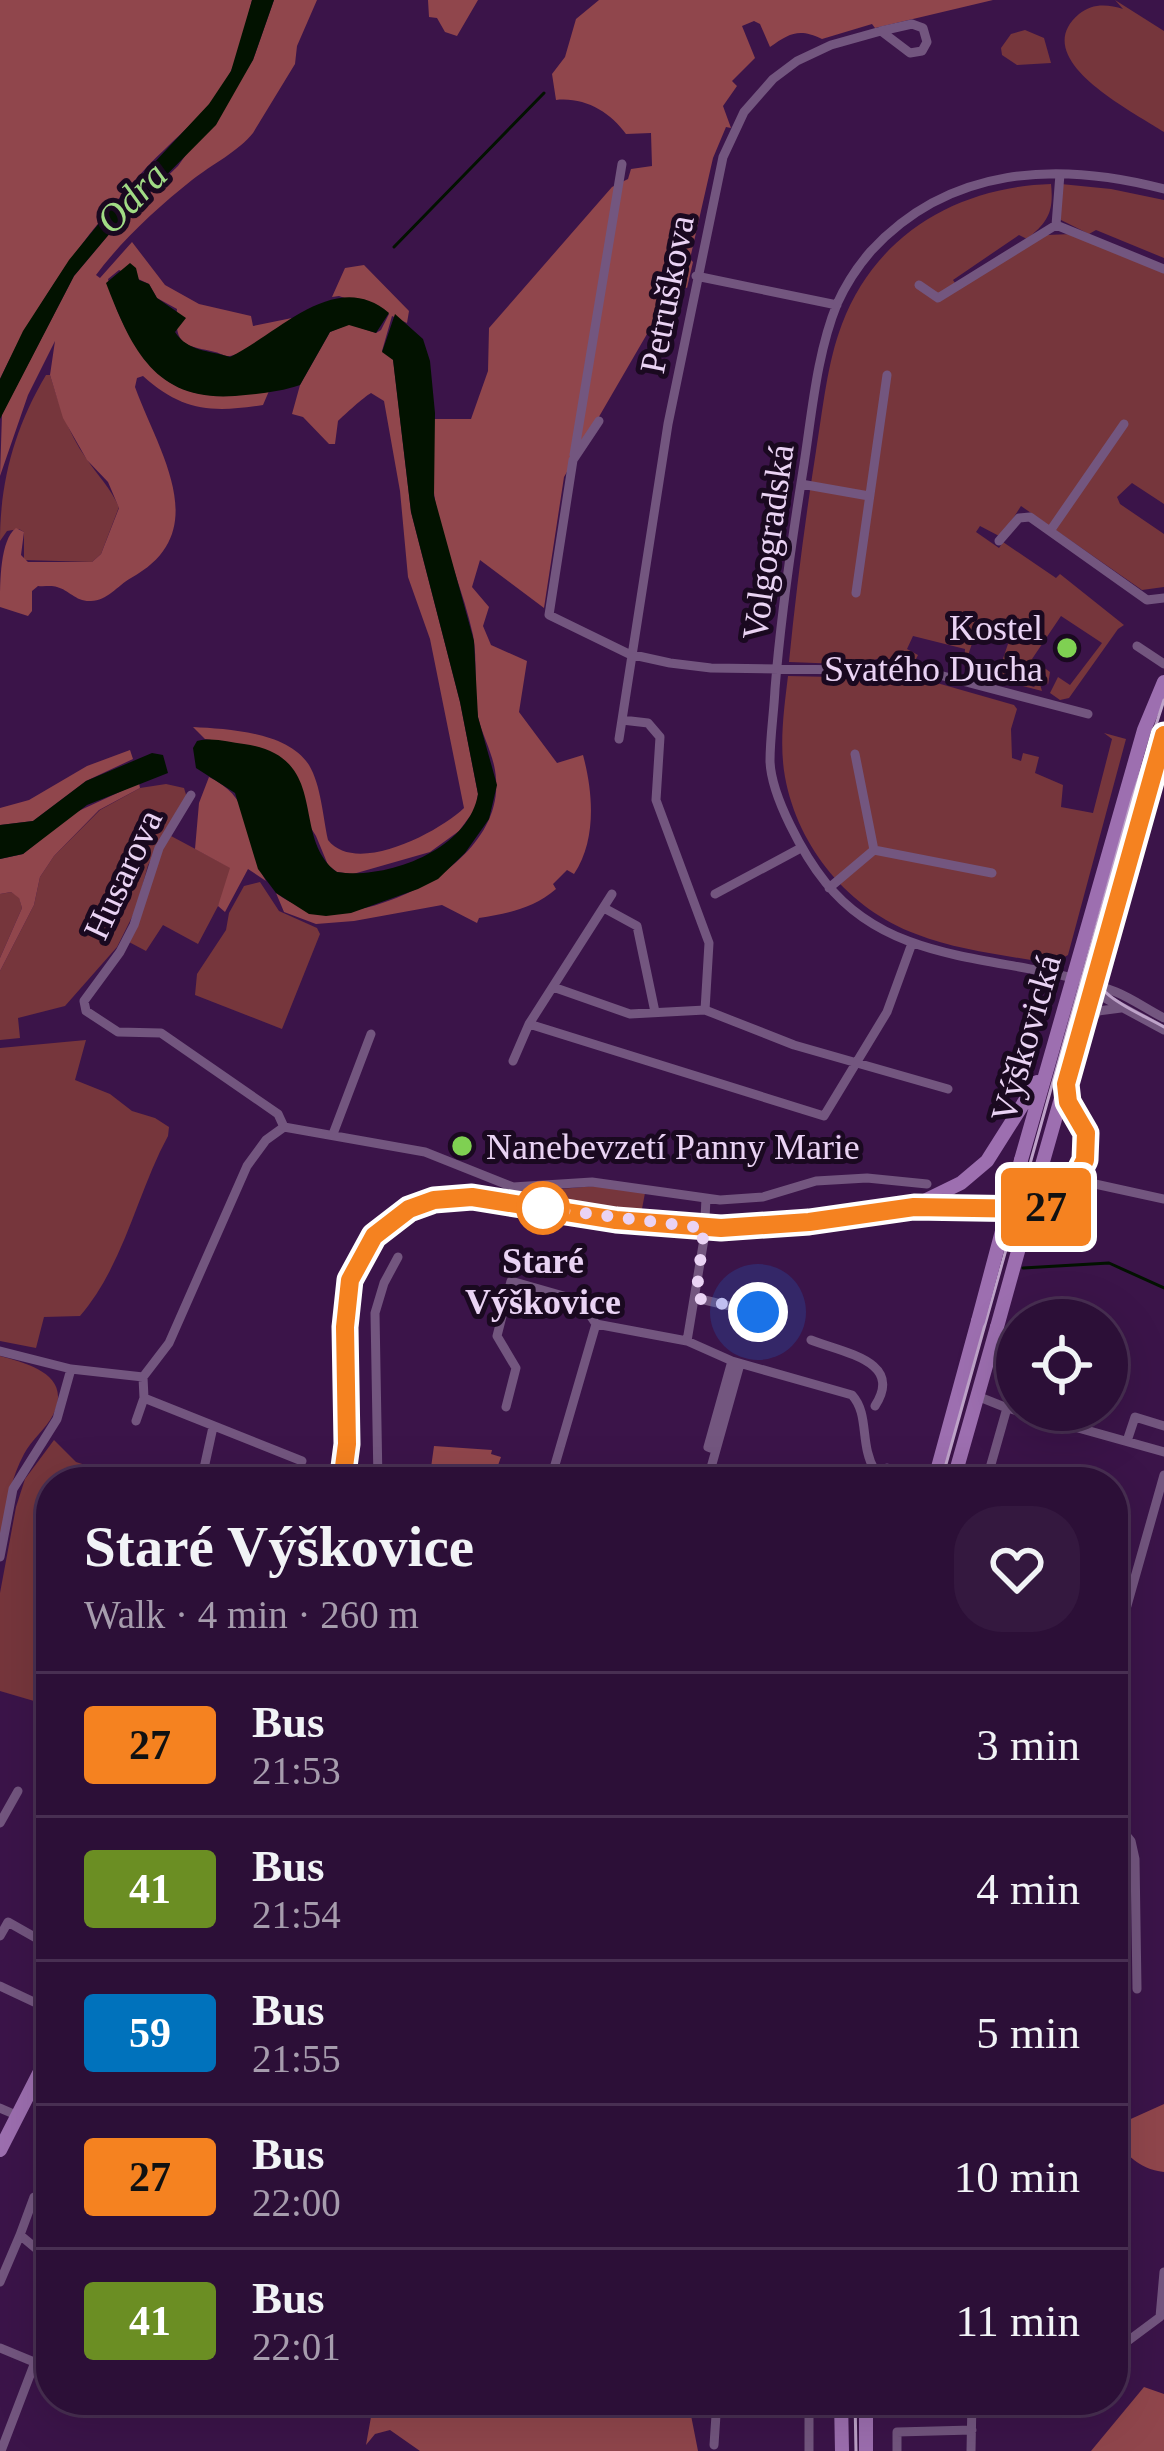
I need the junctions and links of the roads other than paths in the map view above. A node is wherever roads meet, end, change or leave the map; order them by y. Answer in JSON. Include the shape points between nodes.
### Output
{"nodes":[{"id":1,"x":881,"y":31,"type":"junction"},
{"id":2,"x":622,"y":164,"type":"dead end"},
{"id":3,"x":1060,"y":174,"type":"junction"},
{"id":4,"x":1164,"y":189,"type":"edge"},
{"id":5,"x":1056,"y":225,"type":"junction"},
{"id":6,"x":1164,"y":268,"type":"edge"},
{"id":7,"x":696,"y":276,"type":"junction"},
{"id":8,"x":919,"y":285,"type":"dead end"},
{"id":9,"x":837,"y":305,"type":"junction"},
{"id":10,"x":887,"y":375,"type":"dead end"},
{"id":11,"x":599,"y":421,"type":"dead end"},
{"id":12,"x":1124,"y":424,"type":"dead end"},
{"id":13,"x":573,"y":460,"type":"junction"},
{"id":14,"x":801,"y":484,"type":"junction"},
{"id":15,"x":869,"y":496,"type":"junction"},
{"id":16,"x":1050,"y":531,"type":"junction"},
{"id":17,"x":999,"y":542,"type":"dead end"},
{"id":18,"x":856,"y":593,"type":"dead end"},
{"id":19,"x":1164,"y":598,"type":"edge"},
{"id":20,"x":1137,"y":646,"type":"dead end"},
{"id":21,"x":629,"y":654,"type":"junction"},
{"id":22,"x":1164,"y":664,"type":"edge"},
{"id":23,"x":777,"y":668,"type":"junction"},
{"id":24,"x":1164,"y":682,"type":"edge"},
{"id":25,"x":1088,"y":714,"type":"dead end"},
{"id":26,"x":622,"y":720,"type":"junction"},
{"id":27,"x":1164,"y":736,"type":"edge"},
{"id":28,"x":619,"y":739,"type":"dead end"},
{"id":29,"x":855,"y":754,"type":"dead end"},
{"id":30,"x":1159,"y":766,"type":"edge"},
{"id":31,"x":191,"y":795,"type":"dead end"},
{"id":32,"x":800,"y":849,"type":"junction"},
{"id":33,"x":874,"y":850,"type":"junction"},
{"id":34,"x":992,"y":873,"type":"dead end"},
{"id":35,"x":830,"y":888,"type":"junction"},
{"id":36,"x":612,"y":894,"type":"dead end"},
{"id":37,"x":715,"y":894,"type":"dead end"},
{"id":38,"x":604,"y":908,"type":"junction"},
{"id":39,"x":911,"y":946,"type":"junction"},
{"id":40,"x":1098,"y":967,"type":"junction"},
{"id":41,"x":1073,"y":980,"type":"junction"},
{"id":42,"x":553,"y":987,"type":"junction"},
{"id":43,"x":1093,"y":989,"type":"junction"},
{"id":44,"x":1117,"y":992,"type":"junction"},
{"id":45,"x":705,"y":1010,"type":"junction"},
{"id":46,"x":1126,"y":1010,"type":"junction"},
{"id":47,"x":655,"y":1012,"type":"junction"},
{"id":48,"x":1164,"y":1018,"type":"edge"},
{"id":49,"x":529,"y":1024,"type":"junction"},
{"id":50,"x":1164,"y":1030,"type":"edge"},
{"id":51,"x":370,"y":1034,"type":"dead end"},
{"id":52,"x":1078,"y":1041,"type":"junction"},
{"id":53,"x":1053,"y":1045,"type":"junction"},
{"id":54,"x":513,"y":1061,"type":"dead end"},
{"id":55,"x":856,"y":1064,"type":"junction"},
{"id":56,"x":1066,"y":1084,"type":"junction"},
{"id":57,"x":948,"y":1089,"type":"dead end"},
{"id":58,"x":1074,"y":1113,"type":"junction"},
{"id":59,"x":284,"y":1127,"type":"junction"},
{"id":60,"x":1052,"y":1129,"type":"junction"},
{"id":61,"x":333,"y":1134,"type":"junction"},
{"id":62,"x":927,"y":1184,"type":"dead end"},
{"id":63,"x":1095,"y":1184,"type":"dead end"},
{"id":64,"x":706,"y":1198,"type":"junction"},
{"id":65,"x":1164,"y":1199,"type":"edge"},
{"id":66,"x":914,"y":1207,"type":"junction"},
{"id":67,"x":704,"y":1228,"type":"junction"},
{"id":68,"x":398,"y":1257,"type":"dead end"},
{"id":69,"x":696,"y":1298,"type":"junction"},
{"id":70,"x":780,"y":1318,"type":"dead end"},
{"id":71,"x":596,"y":1324,"type":"junction"},
{"id":72,"x":812,"y":1340,"type":"dead end"},
{"id":73,"x":687,"y":1341,"type":"junction"},
{"id":74,"x":0,"y":1351,"type":"edge"},
{"id":75,"x":736,"y":1362,"type":"junction"},
{"id":76,"x":71,"y":1369,"type":"junction"},
{"id":77,"x":143,"y":1377,"type":"junction"},
{"id":78,"x":348,"y":1384,"type":"junction"},
{"id":79,"x":374,"y":1385,"type":"junction"},
{"id":80,"x":977,"y":1396,"type":"junction"},
{"id":81,"x":144,"y":1398,"type":"junction"},
{"id":82,"x":996,"y":1404,"type":"edge"},
{"id":83,"x":506,"y":1407,"type":"dead end"},
{"id":84,"x":869,"y":1407,"type":"junction"},
{"id":85,"x":136,"y":1420,"type":"dead end"},
{"id":86,"x":1164,"y":1426,"type":"edge"},
{"id":87,"x":213,"y":1427,"type":"junction"},
{"id":88,"x":1000,"y":1431,"type":"edge"},
{"id":89,"x":1091,"y":1431,"type":"edge"},
{"id":90,"x":1127,"y":1441,"type":"junction"},
{"id":91,"x":1164,"y":1452,"type":"edge"},
{"id":92,"x":302,"y":1461,"type":"dead end"},
{"id":93,"x":204,"y":1467,"type":"edge"},
{"id":94,"x":344,"y":1467,"type":"edge"},
{"id":95,"x":377,"y":1467,"type":"edge"},
{"id":96,"x":554,"y":1467,"type":"edge"},
{"id":97,"x":711,"y":1467,"type":"edge"},
{"id":98,"x":873,"y":1467,"type":"edge"},
{"id":99,"x":934,"y":1467,"type":"edge"},
{"id":100,"x":957,"y":1467,"type":"edge"},
{"id":101,"x":990,"y":1467,"type":"edge"},
{"id":102,"x":1164,"y":1474,"type":"edge"},
{"id":103,"x":0,"y":1557,"type":"edge"},
{"id":104,"x":1128,"y":1602,"type":"edge"},
{"id":105,"x":18,"y":1791,"type":"dead end"},
{"id":106,"x":5,"y":1802,"type":"edge"},
{"id":107,"x":0,"y":1823,"type":"edge"},
{"id":108,"x":1128,"y":1837,"type":"edge"},
{"id":109,"x":4,"y":1920,"type":"edge"},
{"id":110,"x":0,"y":1936,"type":"edge"},
{"id":111,"x":36,"y":1938,"type":"edge"},
{"id":112,"x":0,"y":1986,"type":"edge"},
{"id":113,"x":1137,"y":1989,"type":"dead end"},
{"id":114,"x":36,"y":2003,"type":"edge"},
{"id":115,"x":36,"y":2078,"type":"edge"},
{"id":116,"x":0,"y":2108,"type":"edge"},
{"id":117,"x":16,"y":2115,"type":"junction"},
{"id":118,"x":0,"y":2150,"type":"edge"},
{"id":119,"x":34,"y":2197,"type":"dead end"},
{"id":120,"x":20,"y":2235,"type":"junction"},
{"id":121,"x":36,"y":2248,"type":"edge"},
{"id":122,"x":1164,"y":2272,"type":"edge"},
{"id":123,"x":0,"y":2282,"type":"edge"},
{"id":124,"x":1162,"y":2316,"type":"edge"},
{"id":125,"x":1128,"y":2341,"type":"edge"},
{"id":126,"x":0,"y":2348,"type":"edge"},
{"id":127,"x":34,"y":2362,"type":"joint"},
{"id":128,"x":716,"y":2415,"type":"edge"},
{"id":129,"x":809,"y":2415,"type":"edge"},
{"id":130,"x":841,"y":2415,"type":"edge"},
{"id":131,"x":866,"y":2415,"type":"edge"},
{"id":132,"x":972,"y":2415,"type":"edge"},
{"id":133,"x":972,"y":2430,"type":"junction"},
{"id":134,"x":714,"y":2445,"type":"dead end"},
{"id":135,"x":1,"y":2451,"type":"edge"},
{"id":136,"x":809,"y":2451,"type":"edge"},
{"id":137,"x":842,"y":2451,"type":"edge"},
{"id":138,"x":866,"y":2451,"type":"edge"},
{"id":139,"x":898,"y":2451,"type":"edge"},
{"id":140,"x":970,"y":2451,"type":"edge"}],
"edges":[{"from":1,"to":1,"type":"street","name":"Petruškova","via":[[910,53],[927,42],[912,24]]},
{"from":1,"to":7,"type":"street","name":"Petruškova","via":[[797,61],[744,112],[723,157]]},
{"from":2,"to":13,"type":"street"},
{"from":3,"to":4,"type":"street","name":"Volgogradská"},
{"from":3,"to":5,"type":"street"},
{"from":3,"to":9,"type":"street","name":"Volgogradská","via":[[1001,176],[928,205],[876,245]]},
{"from":5,"to":6,"type":"street"},
{"from":5,"to":8,"type":"street","via":[[938,298]]},
{"from":7,"to":9,"type":"street"},
{"from":7,"to":21,"type":"street","name":"Petruškova"},
{"from":9,"to":14,"type":"street","name":"Volgogradská"},
{"from":10,"to":15,"type":"street"},
{"from":11,"to":13,"type":"street"},
{"from":12,"to":16,"type":"street"},
{"from":13,"to":21,"type":"street","via":[[549,615]]},
{"from":14,"to":15,"type":"street"},
{"from":14,"to":23,"type":"street","name":"Volgogradská"},
{"from":15,"to":18,"type":"street"},
{"from":16,"to":17,"type":"street","via":[[1022,516]]},
{"from":16,"to":19,"type":"street","via":[[1147,600]]},
{"from":20,"to":22,"type":"street"},
{"from":21,"to":23,"type":"street","via":[[711,668]]},
{"from":21,"to":26,"type":"street","name":"Petruškova"},
{"from":23,"to":25,"type":"street","via":[[924,671]]},
{"from":23,"to":32,"type":"street","name":"Volgogradská","via":[[770,766]]},
{"from":24,"to":41,"type":"street","name":"Výškovická"},
{"from":26,"to":28,"type":"street","name":"Petruškova"},
{"from":26,"to":45,"type":"street","via":[[648,723],[660,737],[656,800],[709,943]]},
{"from":27,"to":30,"type":"street","name":"Výškovická"},
{"from":29,"to":33,"type":"street"},
{"from":30,"to":40,"type":"street","name":"Výškovická"},
{"from":31,"to":59,"type":"street","name":"Husarova","via":[[159,848],[120,952],[84,1001],[86,1011],[118,1032],[161,1033],[278,1114]]},
{"from":32,"to":35,"type":"street","name":"Volgogradská"},
{"from":32,"to":37,"type":"street"},
{"from":33,"to":34,"type":"street"},
{"from":33,"to":35,"type":"street"},
{"from":35,"to":39,"type":"street","name":"Volgogradská"},
{"from":36,"to":38,"type":"street"},
{"from":38,"to":42,"type":"street"},
{"from":38,"to":47,"type":"street","via":[[637,926]]},
{"from":39,"to":41,"type":"street","name":"Volgogradská"},
{"from":39,"to":55,"type":"street","via":[[887,1012]]},
{"from":40,"to":43,"type":"street","name":"Výškovická"},
{"from":40,"to":44,"type":"street"},
{"from":41,"to":43,"type":"street"},
{"from":41,"to":53,"type":"street","name":"Výškovická"},
{"from":42,"to":47,"type":"street","via":[[630,1014]]},
{"from":42,"to":49,"type":"street"},
{"from":43,"to":44,"type":"street"},
{"from":43,"to":46,"type":"street"},
{"from":43,"to":52,"type":"street","name":"Výškovická"},
{"from":44,"to":48,"type":"street"},
{"from":45,"to":47,"type":"street"},
{"from":45,"to":55,"type":"street"},
{"from":46,"to":50,"type":"street"},
{"from":46,"to":52,"type":"street","via":[[1096,1013]]},
{"from":49,"to":54,"type":"street"},
{"from":49,"to":55,"type":"street","via":[[824,1116]]},
{"from":51,"to":61,"type":"street"},
{"from":52,"to":56,"type":"street","name":"Výškovická"},
{"from":53,"to":66,"type":"street","via":[[986,1161]]},
{"from":53,"to":99,"type":"street","name":"Výškovická","bridge":true},
{"from":55,"to":57,"type":"street"},
{"from":56,"to":58,"type":"street"},
{"from":56,"to":60,"type":"street","name":"Výškovická"},
{"from":58,"to":60,"type":"street","via":[[1060,1113]]},
{"from":58,"to":66,"type":"street","via":[[1086,1133],[1085,1160],[1058,1201],[1031,1210]]},
{"from":59,"to":61,"type":"street"},
{"from":59,"to":77,"type":"street","via":[[247,1166],[169,1343]]},
{"from":60,"to":80,"type":"street","name":"Výškovická","bridge":true},
{"from":61,"to":64,"type":"street","via":[[425,1152],[513,1187],[592,1182]]},
{"from":62,"to":64,"type":"street","via":[[816,1181],[764,1196]]},
{"from":63,"to":65,"type":"street"},
{"from":64,"to":67,"type":"street"},
{"from":66,"to":67,"type":"street"},
{"from":67,"to":69,"type":"street"},
{"from":67,"to":78,"type":"street","via":[[472,1197],[416,1206],[374,1236],[352,1273]]},
{"from":68,"to":79,"type":"street","via":[[375,1313]]},
{"from":69,"to":70,"type":"street"},
{"from":69,"to":73,"type":"street"},
{"from":71,"to":73,"type":"street"},
{"from":71,"to":83,"type":"street","via":[[581,1301],[511,1281],[496,1336],[516,1368]]},
{"from":71,"to":96,"type":"street"},
{"from":72,"to":84,"type":"street","via":[[882,1372],[884,1390]]},
{"from":73,"to":75,"type":"street"},
{"from":74,"to":76,"type":"street"},
{"from":75,"to":84,"type":"street"},
{"from":75,"to":97,"type":"street"},
{"from":76,"to":77,"type":"street"},
{"from":76,"to":103,"type":"street","via":[[57,1419],[13,1489]]},
{"from":77,"to":81,"type":"street"},
{"from":78,"to":79,"type":"street"},
{"from":78,"to":94,"type":"street"},
{"from":79,"to":95,"type":"street"},
{"from":80,"to":82,"type":"street"},
{"from":80,"to":100,"type":"street","name":"Výškovická"},
{"from":81,"to":85,"type":"street"},
{"from":81,"to":87,"type":"street"},
{"from":84,"to":98,"type":"street","via":[[865,1454]]},
{"from":86,"to":90,"type":"street","via":[[1135,1417]]},
{"from":87,"to":92,"type":"street"},
{"from":87,"to":93,"type":"street"},
{"from":88,"to":101,"type":"street"},
{"from":89,"to":90,"type":"street"},
{"from":90,"to":91,"type":"street"},
{"from":102,"to":104,"type":"street"},
{"from":105,"to":106,"type":"street"},
{"from":106,"to":107,"type":"street"},
{"from":108,"to":113,"type":"street","via":[[1136,1859]]},
{"from":109,"to":110,"type":"street"},
{"from":109,"to":111,"type":"street"},
{"from":112,"to":114,"type":"street"},
{"from":115,"to":117,"type":"street"},
{"from":116,"to":117,"type":"street"},
{"from":117,"to":118,"type":"street"},
{"from":119,"to":120,"type":"street"},
{"from":120,"to":121,"type":"street"},
{"from":120,"to":123,"type":"street"},
{"from":122,"to":124,"type":"street"},
{"from":124,"to":125,"type":"street"},
{"from":126,"to":127,"type":"street"},
{"from":127,"to":135,"type":"street"},
{"from":128,"to":134,"type":"street"},
{"from":129,"to":136,"type":"street"},
{"from":130,"to":137,"type":"street"},
{"from":131,"to":138,"type":"street"},
{"from":132,"to":133,"type":"street"},
{"from":133,"to":139,"type":"street","via":[[897,2432]]},
{"from":133,"to":140,"type":"street"}]}
